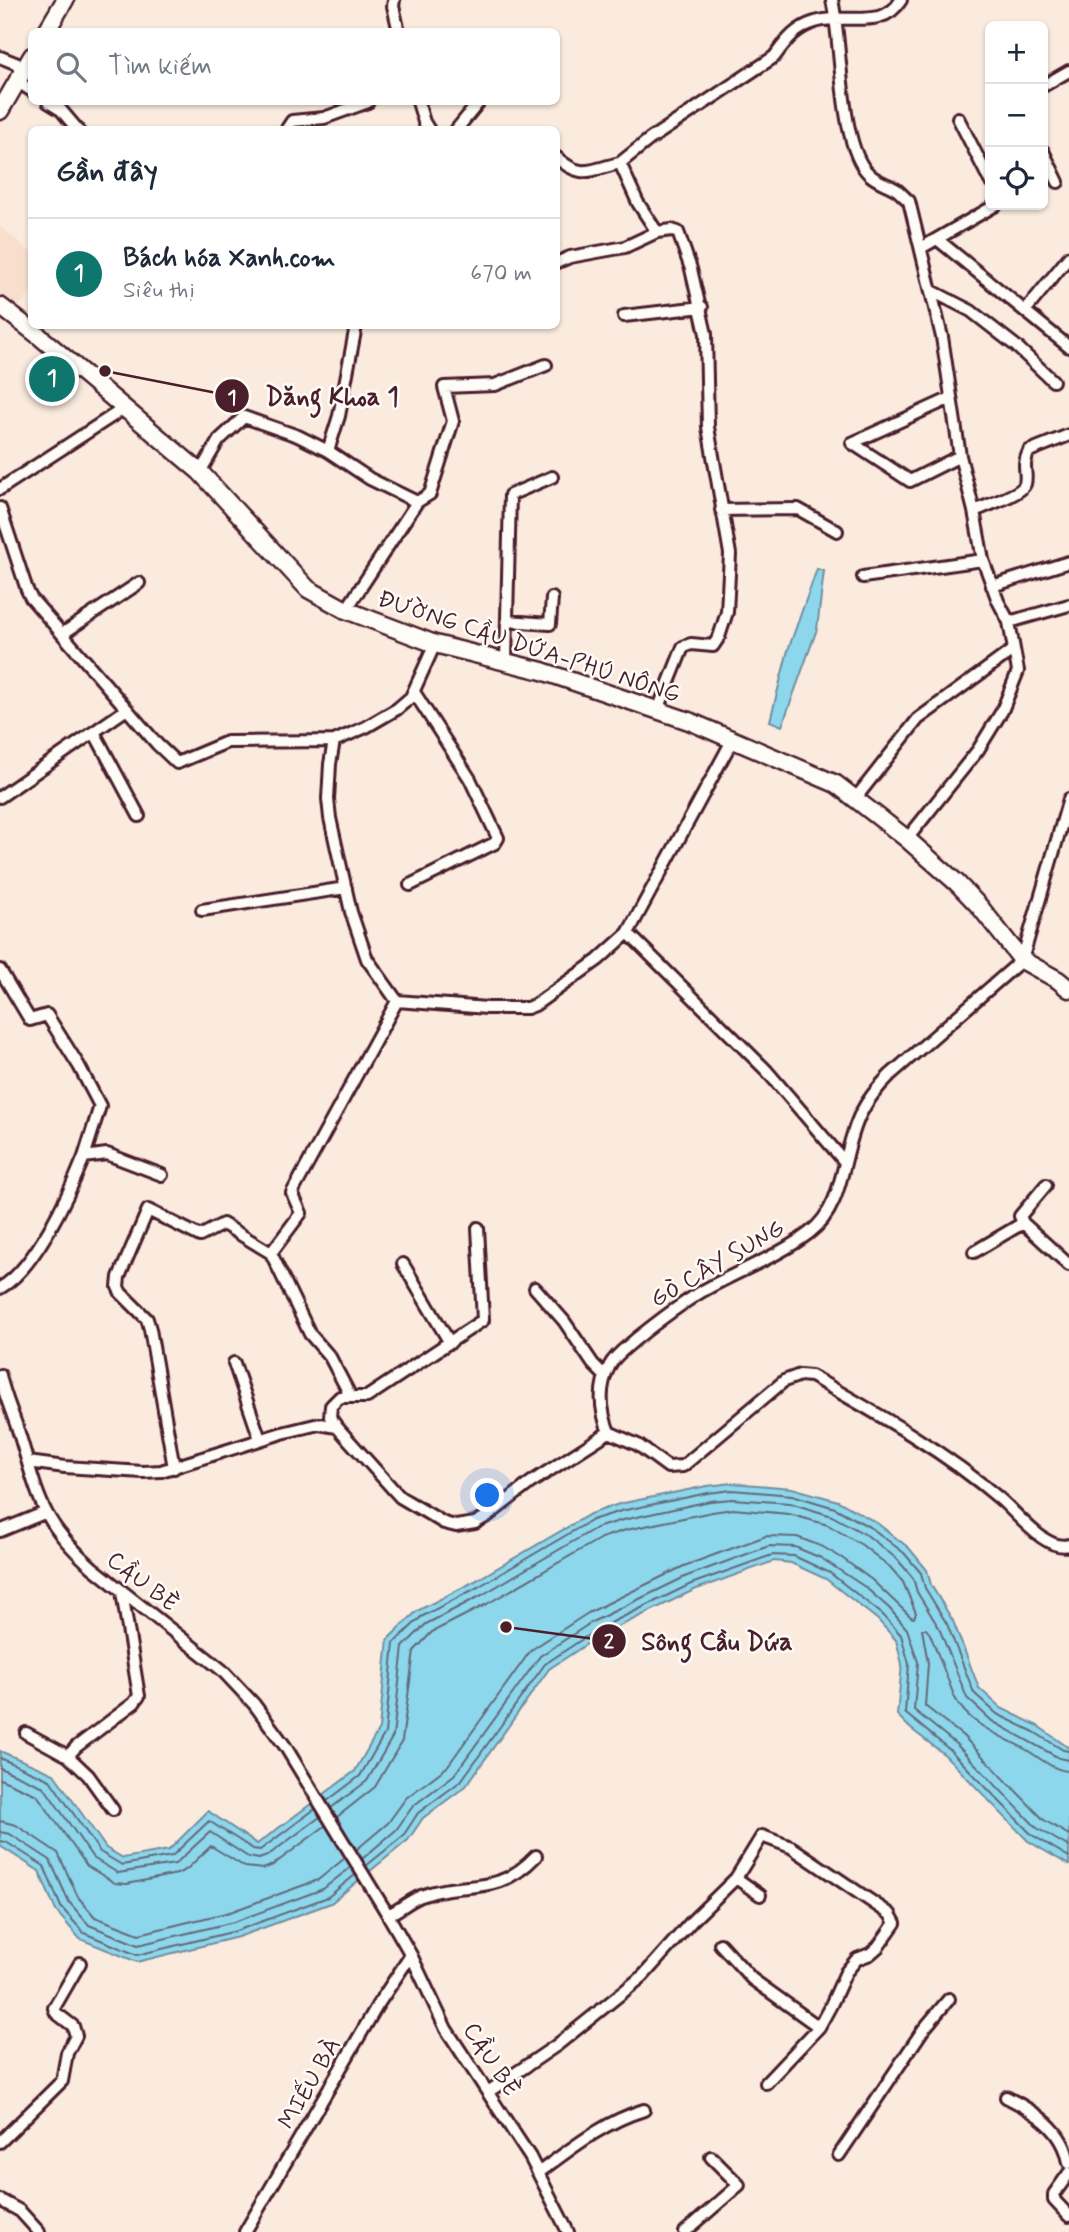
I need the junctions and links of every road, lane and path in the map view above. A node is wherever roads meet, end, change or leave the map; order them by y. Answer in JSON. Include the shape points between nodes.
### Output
{"nodes":[{"id":1,"x":65,"y":0,"type":"edge"},
{"id":2,"x":832,"y":0,"type":"edge"},
{"id":3,"x":901,"y":0,"type":"edge"},
{"id":4,"x":392,"y":2,"type":"edge"},
{"id":5,"x":837,"y":20,"type":"junction"},
{"id":6,"x":49,"y":28,"type":"edge"},
{"id":7,"x":398,"y":28,"type":"edge"},
{"id":8,"x":0,"y":57,"type":"edge"},
{"id":9,"x":24,"y":68,"type":"edge"},
{"id":10,"x":1069,"y":71,"type":"edge"},
{"id":11,"x":1046,"y":84,"type":"edge"},
{"id":12,"x":53,"y":105,"type":"edge"},
{"id":13,"x":360,"y":105,"type":"edge"},
{"id":14,"x":419,"y":105,"type":"edge"},
{"id":15,"x":477,"y":105,"type":"edge"},
{"id":16,"x":0,"y":111,"type":"edge"},
{"id":17,"x":958,"y":118,"type":"dead end"},
{"id":18,"x":75,"y":126,"type":"edge"},
{"id":19,"x":289,"y":126,"type":"edge"},
{"id":20,"x":426,"y":126,"type":"edge"},
{"id":21,"x":459,"y":126,"type":"edge"},
{"id":22,"x":560,"y":160,"type":"edge"},
{"id":23,"x":1048,"y":161,"type":"edge"},
{"id":24,"x":620,"y":163,"type":"junction"},
{"id":25,"x":985,"y":171,"type":"edge"},
{"id":26,"x":1058,"y":182,"type":"dead end"},
{"id":27,"x":987,"y":210,"type":"edge"},
{"id":28,"x":657,"y":232,"type":"junction"},
{"id":29,"x":937,"y":239,"type":"junction"},
{"id":30,"x":921,"y":248,"type":"junction"},
{"id":31,"x":1069,"y":257,"type":"edge"},
{"id":32,"x":560,"y":261,"type":"edge"},
{"id":33,"x":932,"y":291,"type":"junction"},
{"id":34,"x":0,"y":306,"type":"edge"},
{"id":35,"x":702,"y":307,"type":"junction"},
{"id":36,"x":1025,"y":311,"type":"junction"},
{"id":37,"x":624,"y":316,"type":"dead end"},
{"id":38,"x":28,"y":328,"type":"edge"},
{"id":39,"x":30,"y":329,"type":"edge"},
{"id":40,"x":355,"y":329,"type":"edge"},
{"id":41,"x":1069,"y":347,"type":"edge"},
{"id":42,"x":546,"y":365,"type":"dead end"},
{"id":43,"x":1053,"y":381,"type":"dead end"},
{"id":44,"x":951,"y":398,"type":"junction"},
{"id":45,"x":123,"y":409,"type":"junction"},
{"id":46,"x":1069,"y":435,"type":"edge"},
{"id":47,"x":328,"y":451,"type":"junction"},
{"id":48,"x":960,"y":456,"type":"junction"},
{"id":49,"x":200,"y":472,"type":"junction"},
{"id":50,"x":552,"y":477,"type":"dead end"},
{"id":51,"x":0,"y":489,"type":"edge"},
{"id":52,"x":417,"y":502,"type":"junction"},
{"id":53,"x":0,"y":509,"type":"edge"},
{"id":54,"x":721,"y":510,"type":"junction"},
{"id":55,"x":974,"y":511,"type":"junction"},
{"id":56,"x":837,"y":531,"type":"dead end"},
{"id":57,"x":983,"y":560,"type":"junction"},
{"id":58,"x":1069,"y":562,"type":"edge"},
{"id":59,"x":863,"y":577,"type":"dead end"},
{"id":60,"x":139,"y":583,"type":"dead end"},
{"id":61,"x":992,"y":586,"type":"junction"},
{"id":62,"x":552,"y":598,"type":"dead end"},
{"id":63,"x":1069,"y":605,"type":"edge"},
{"id":64,"x":346,"y":610,"type":"junction"},
{"id":65,"x":507,"y":621,"type":"junction"},
{"id":66,"x":1009,"y":622,"type":"junction"},
{"id":67,"x":62,"y":634,"type":"junction"},
{"id":68,"x":435,"y":644,"type":"junction"},
{"id":69,"x":1014,"y":649,"type":"junction"},
{"id":70,"x":506,"y":660,"type":"junction"},
{"id":71,"x":414,"y":692,"type":"junction"},
{"id":72,"x":127,"y":709,"type":"junction"},
{"id":73,"x":658,"y":710,"type":"junction"},
{"id":74,"x":94,"y":732,"type":"junction"},
{"id":75,"x":733,"y":739,"type":"junction"},
{"id":76,"x":334,"y":741,"type":"junction"},
{"id":77,"x":0,"y":797,"type":"edge"},
{"id":78,"x":855,"y":799,"type":"junction"},
{"id":79,"x":1069,"y":799,"type":"edge"},
{"id":80,"x":139,"y":816,"type":"dead end"},
{"id":81,"x":906,"y":839,"type":"junction"},
{"id":82,"x":410,"y":885,"type":"dead end"},
{"id":83,"x":346,"y":888,"type":"junction"},
{"id":84,"x":202,"y":910,"type":"dead end"},
{"id":85,"x":628,"y":933,"type":"junction"},
{"id":86,"x":1022,"y":960,"type":"junction"},
{"id":87,"x":0,"y":970,"type":"edge"},
{"id":88,"x":1069,"y":989,"type":"edge"},
{"id":89,"x":397,"y":1001,"type":"junction"},
{"id":90,"x":85,"y":1157,"type":"junction"},
{"id":91,"x":844,"y":1161,"type":"junction"},
{"id":92,"x":162,"y":1175,"type":"dead end"},
{"id":93,"x":1046,"y":1185,"type":"dead end"},
{"id":94,"x":1023,"y":1223,"type":"junction"},
{"id":95,"x":478,"y":1228,"type":"dead end"},
{"id":96,"x":974,"y":1252,"type":"dead end"},
{"id":97,"x":271,"y":1253,"type":"junction"},
{"id":98,"x":403,"y":1264,"type":"dead end"},
{"id":99,"x":1069,"y":1265,"type":"edge"},
{"id":100,"x":0,"y":1288,"type":"edge"},
{"id":101,"x":535,"y":1288,"type":"dead end"},
{"id":102,"x":450,"y":1343,"type":"junction"},
{"id":103,"x":234,"y":1363,"type":"dead end"},
{"id":104,"x":0,"y":1375,"type":"edge"},
{"id":105,"x":606,"y":1376,"type":"junction"},
{"id":106,"x":351,"y":1397,"type":"junction"},
{"id":107,"x":337,"y":1427,"type":"junction"},
{"id":108,"x":609,"y":1432,"type":"junction"},
{"id":109,"x":260,"y":1439,"type":"junction"},
{"id":110,"x":28,"y":1462,"type":"junction"},
{"id":111,"x":174,"y":1468,"type":"junction"},
{"id":112,"x":44,"y":1513,"type":"junction"},
{"id":113,"x":0,"y":1531,"type":"edge"},
{"id":114,"x":1069,"y":1545,"type":"edge"},
{"id":115,"x":122,"y":1592,"type":"junction"},
{"id":116,"x":26,"y":1733,"type":"dead end"},
{"id":117,"x":68,"y":1756,"type":"junction"},
{"id":118,"x":113,"y":1810,"type":"dead end"},
{"id":119,"x":536,"y":1856,"type":"dead end"},
{"id":120,"x":736,"y":1878,"type":"junction"},
{"id":121,"x":760,"y":1895,"type":"dead end"},
{"id":122,"x":386,"y":1911,"type":"junction"},
{"id":123,"x":720,"y":1944,"type":"dead end"},
{"id":124,"x":411,"y":1955,"type":"junction"},
{"id":125,"x":80,"y":1963,"type":"dead end"},
{"id":126,"x":949,"y":1999,"type":"dead end"},
{"id":127,"x":819,"y":2027,"type":"junction"},
{"id":128,"x":766,"y":2083,"type":"dead end"},
{"id":129,"x":488,"y":2092,"type":"junction"},
{"id":130,"x":1006,"y":2097,"type":"dead end"},
{"id":131,"x":644,"y":2110,"type":"dead end"},
{"id":132,"x":0,"y":2142,"type":"edge"},
{"id":133,"x":839,"y":2155,"type":"dead end"},
{"id":134,"x":712,"y":2157,"type":"dead end"},
{"id":135,"x":1069,"y":2163,"type":"edge"},
{"id":136,"x":1069,"y":2172,"type":"edge"},
{"id":137,"x":538,"y":2173,"type":"junction"},
{"id":138,"x":0,"y":2200,"type":"edge"},
{"id":139,"x":1069,"y":2216,"type":"edge"},
{"id":140,"x":38,"y":2232,"type":"edge"},
{"id":141,"x":245,"y":2232,"type":"edge"},
{"id":142,"x":568,"y":2232,"type":"edge"},
{"id":143,"x":685,"y":2232,"type":"edge"}],
"edges":[{"from":1,"to":6,"type":"street"},
{"from":2,"to":5,"type":"street"},
{"from":3,"to":5,"type":"street","via":[[895,11],[880,18]]},
{"from":4,"to":7,"type":"street"},
{"from":5,"to":24,"type":"street","via":[[817,21],[798,29],[774,57]]},
{"from":5,"to":30,"type":"street","via":[[840,75],[857,157],[867,173],[909,201]]},
{"from":8,"to":9,"type":"street"},
{"from":9,"to":16,"type":"street"},
{"from":10,"to":11,"type":"street"},
{"from":12,"to":18,"type":"street"},
{"from":13,"to":19,"type":"street","via":[[324,118],[292,121]]},
{"from":14,"to":20,"type":"street"},
{"from":15,"to":21,"type":"street"},
{"from":17,"to":25,"type":"street"},
{"from":22,"to":24,"type":"street","via":[[583,172]]},
{"from":23,"to":26,"type":"street"},
{"from":24,"to":28,"type":"street"},
{"from":27,"to":29,"type":"street"},
{"from":28,"to":32,"type":"street","via":[[625,247]]},
{"from":28,"to":35,"type":"street","via":[[672,229],[681,236]]},
{"from":29,"to":30,"type":"street"},
{"from":29,"to":36,"type":"street"},
{"from":30,"to":33,"type":"street"},
{"from":31,"to":36,"type":"street"},
{"from":33,"to":43,"type":"street","via":[[971,311]]},
{"from":33,"to":44,"type":"street"},
{"from":34,"to":38,"type":"street","name":"ĐƯỜNG CẦU DỨA-PHÚ NÔNG"},
{"from":35,"to":37,"type":"street"},
{"from":35,"to":54,"type":"street","via":[[708,427]]},
{"from":36,"to":41,"type":"street"},
{"from":39,"to":45,"type":"street","name":"ĐƯỜNG CẦU DỨA-PHÚ NÔNG"},
{"from":40,"to":47,"type":"street"},
{"from":42,"to":52,"type":"street","via":[[495,385],[444,387],[453,421],[430,494]]},
{"from":44,"to":48,"type":"street"},
{"from":44,"to":48,"type":"street","via":[[852,443],[910,481]]},
{"from":45,"to":49,"type":"street","name":"ĐƯỜNG CẦU DỨA-PHÚ NÔNG"},
{"from":45,"to":51,"type":"street"},
{"from":46,"to":55,"type":"street","via":[[1029,451],[1021,491]]},
{"from":47,"to":49,"type":"street","via":[[244,417],[219,440]]},
{"from":47,"to":52,"type":"street"},
{"from":48,"to":55,"type":"street"},
{"from":49,"to":64,"type":"street","name":"ĐƯỜNG CẦU DỨA-PHÚ NÔNG","via":[[308,589]]},
{"from":50,"to":65,"type":"street","via":[[510,495]]},
{"from":52,"to":64,"type":"street"},
{"from":53,"to":67,"type":"street","via":[[26,590]]},
{"from":54,"to":56,"type":"street","via":[[798,509]]},
{"from":54,"to":73,"type":"street","via":[[730,554],[727,612],[713,646],[683,647]]},
{"from":55,"to":57,"type":"street"},
{"from":57,"to":59,"type":"street"},
{"from":57,"to":61,"type":"street"},
{"from":58,"to":61,"type":"street"},
{"from":60,"to":67,"type":"street"},
{"from":61,"to":66,"type":"street"},
{"from":62,"to":65,"type":"street","via":[[550,624]]},
{"from":63,"to":66,"type":"street"},
{"from":64,"to":68,"type":"street","name":"ĐƯỜNG CẦU DỨA-PHÚ NÔNG"},
{"from":65,"to":70,"type":"street"},
{"from":66,"to":69,"type":"street"},
{"from":67,"to":72,"type":"street"},
{"from":68,"to":70,"type":"street","name":"ĐƯỜNG CẦU DỨA-PHÚ NÔNG"},
{"from":68,"to":71,"type":"street"},
{"from":69,"to":78,"type":"street","via":[[918,719]]},
{"from":69,"to":81,"type":"street","via":[[1018,671],[1002,710],[978,750]]},
{"from":70,"to":73,"type":"street","name":"ĐƯỜNG CẦU DỨA-PHÚ NÔNG"},
{"from":71,"to":76,"type":"street","via":[[384,717]]},
{"from":71,"to":82,"type":"street","via":[[470,779],[498,838],[495,844]]},
{"from":72,"to":74,"type":"street"},
{"from":72,"to":76,"type":"street","via":[[177,762],[227,742]]},
{"from":73,"to":75,"type":"street","name":"ĐƯỜNG CẦU DỨA-PHÚ NÔNG"},
{"from":74,"to":77,"type":"street"},
{"from":74,"to":80,"type":"street"},
{"from":75,"to":78,"type":"street","name":"ĐƯỜNG CẦU DỨA-PHÚ NÔNG","via":[[836,783]]},
{"from":75,"to":85,"type":"street"},
{"from":76,"to":83,"type":"street","via":[[328,799]]},
{"from":78,"to":81,"type":"street","name":"ĐƯỜNG CẦU DỨA-PHÚ NÔNG"},
{"from":79,"to":86,"type":"street"},
{"from":81,"to":86,"type":"street","name":"ĐƯỜNG CẦU DỨA-PHÚ NÔNG","via":[[972,899]]},
{"from":83,"to":84,"type":"street"},
{"from":83,"to":89,"type":"street","via":[[367,959]]},
{"from":85,"to":89,"type":"street","via":[[590,967],[527,1008]]},
{"from":85,"to":91,"type":"street","via":[[766,1070]]},
{"from":86,"to":88,"type":"street","name":"ĐƯỜNG CẦU DỨA-PHÚ NÔNG"},
{"from":86,"to":91,"type":"street","name":"GÒ CÂY SUNG","via":[[878,1087],[861,1114]]},
{"from":87,"to":90,"type":"street","via":[[30,1020],[47,1015],[100,1106]]},
{"from":89,"to":97,"type":"street","via":[[292,1193],[301,1213]]},
{"from":90,"to":92,"type":"street","via":[[107,1154]]},
{"from":90,"to":100,"type":"street","via":[[66,1201],[26,1266]]},
{"from":91,"to":105,"type":"street","name":"GÒ CÂY SUNG","via":[[831,1212],[823,1222],[780,1253],[701,1292],[655,1324],[621,1352]]},
{"from":93,"to":94,"type":"street","via":[[1020,1216]]},
{"from":94,"to":96,"type":"street"},
{"from":94,"to":99,"type":"street"},
{"from":95,"to":102,"type":"street","via":[[483,1320]]},
{"from":97,"to":106,"type":"street","via":[[310,1334],[330,1357]]},
{"from":97,"to":111,"type":"street","via":[[223,1224],[200,1236],[148,1210],[118,1287],[125,1300],[147,1319]]},
{"from":98,"to":102,"type":"street"},
{"from":101,"to":105,"type":"street"},
{"from":102,"to":106,"type":"street","via":[[366,1397]]},
{"from":103,"to":109,"type":"street"},
{"from":104,"to":110,"type":"street","name":"CẦU BÈ"},
{"from":105,"to":108,"type":"street","name":"GÒ CÂY SUNG","via":[[600,1404]]},
{"from":106,"to":107,"type":"street","via":[[340,1397],[331,1406],[330,1417]]},
{"from":107,"to":108,"type":"street","via":[[400,1497],[456,1527],[489,1516],[530,1483]]},
{"from":107,"to":109,"type":"street","via":[[319,1424]]},
{"from":108,"to":114,"type":"street","via":[[638,1445],[668,1467],[683,1466],[783,1381],[810,1376],[937,1453],[1048,1542]]},
{"from":109,"to":111,"type":"street"},
{"from":110,"to":111,"type":"street","via":[[143,1472]]},
{"from":110,"to":112,"type":"street","name":"CẦU BÈ"},
{"from":112,"to":113,"type":"street"},
{"from":112,"to":115,"type":"street","name":"CẦU BÈ","via":[[73,1551]]},
{"from":115,"to":117,"type":"street","via":[[139,1696]]},
{"from":115,"to":122,"type":"street","name":"CẦU BÈ","via":[[231,1679],[254,1704],[285,1746]]},
{"from":116,"to":117,"type":"street"},
{"from":117,"to":118,"type":"street"},
{"from":119,"to":122,"type":"street","via":[[506,1879],[420,1896]]},
{"from":120,"to":121,"type":"street"},
{"from":120,"to":127,"type":"street","via":[[762,1836],[791,1847],[890,1914],[895,1923],[878,1947],[846,1972]]},
{"from":120,"to":129,"type":"street","via":[[631,1986]]},
{"from":122,"to":124,"type":"street","name":"CẦU BÈ"},
{"from":123,"to":127,"type":"street","via":[[752,1979]]},
{"from":124,"to":129,"type":"street","name":"CẦU BÈ","via":[[446,2029]]},
{"from":124,"to":141,"type":"street","name":"MIẾU BÀ"},
{"from":125,"to":132,"type":"street","via":[[54,2008],[74,2026],[76,2036],[67,2053],[62,2081]]},
{"from":126,"to":133,"type":"street"},
{"from":127,"to":128,"type":"street"},
{"from":129,"to":137,"type":"street","name":"CẦU BÈ"},
{"from":130,"to":135,"type":"street","via":[[1044,2118],[1057,2134]]},
{"from":131,"to":137,"type":"street","via":[[590,2135]]},
{"from":134,"to":143,"type":"street","via":[[739,2185]]},
{"from":136,"to":139,"type":"street","via":[[1054,2200]]},
{"from":137,"to":142,"type":"street","name":"CẦU BÈ"},
{"from":138,"to":140,"type":"street","via":[[20,2211]]}]}
